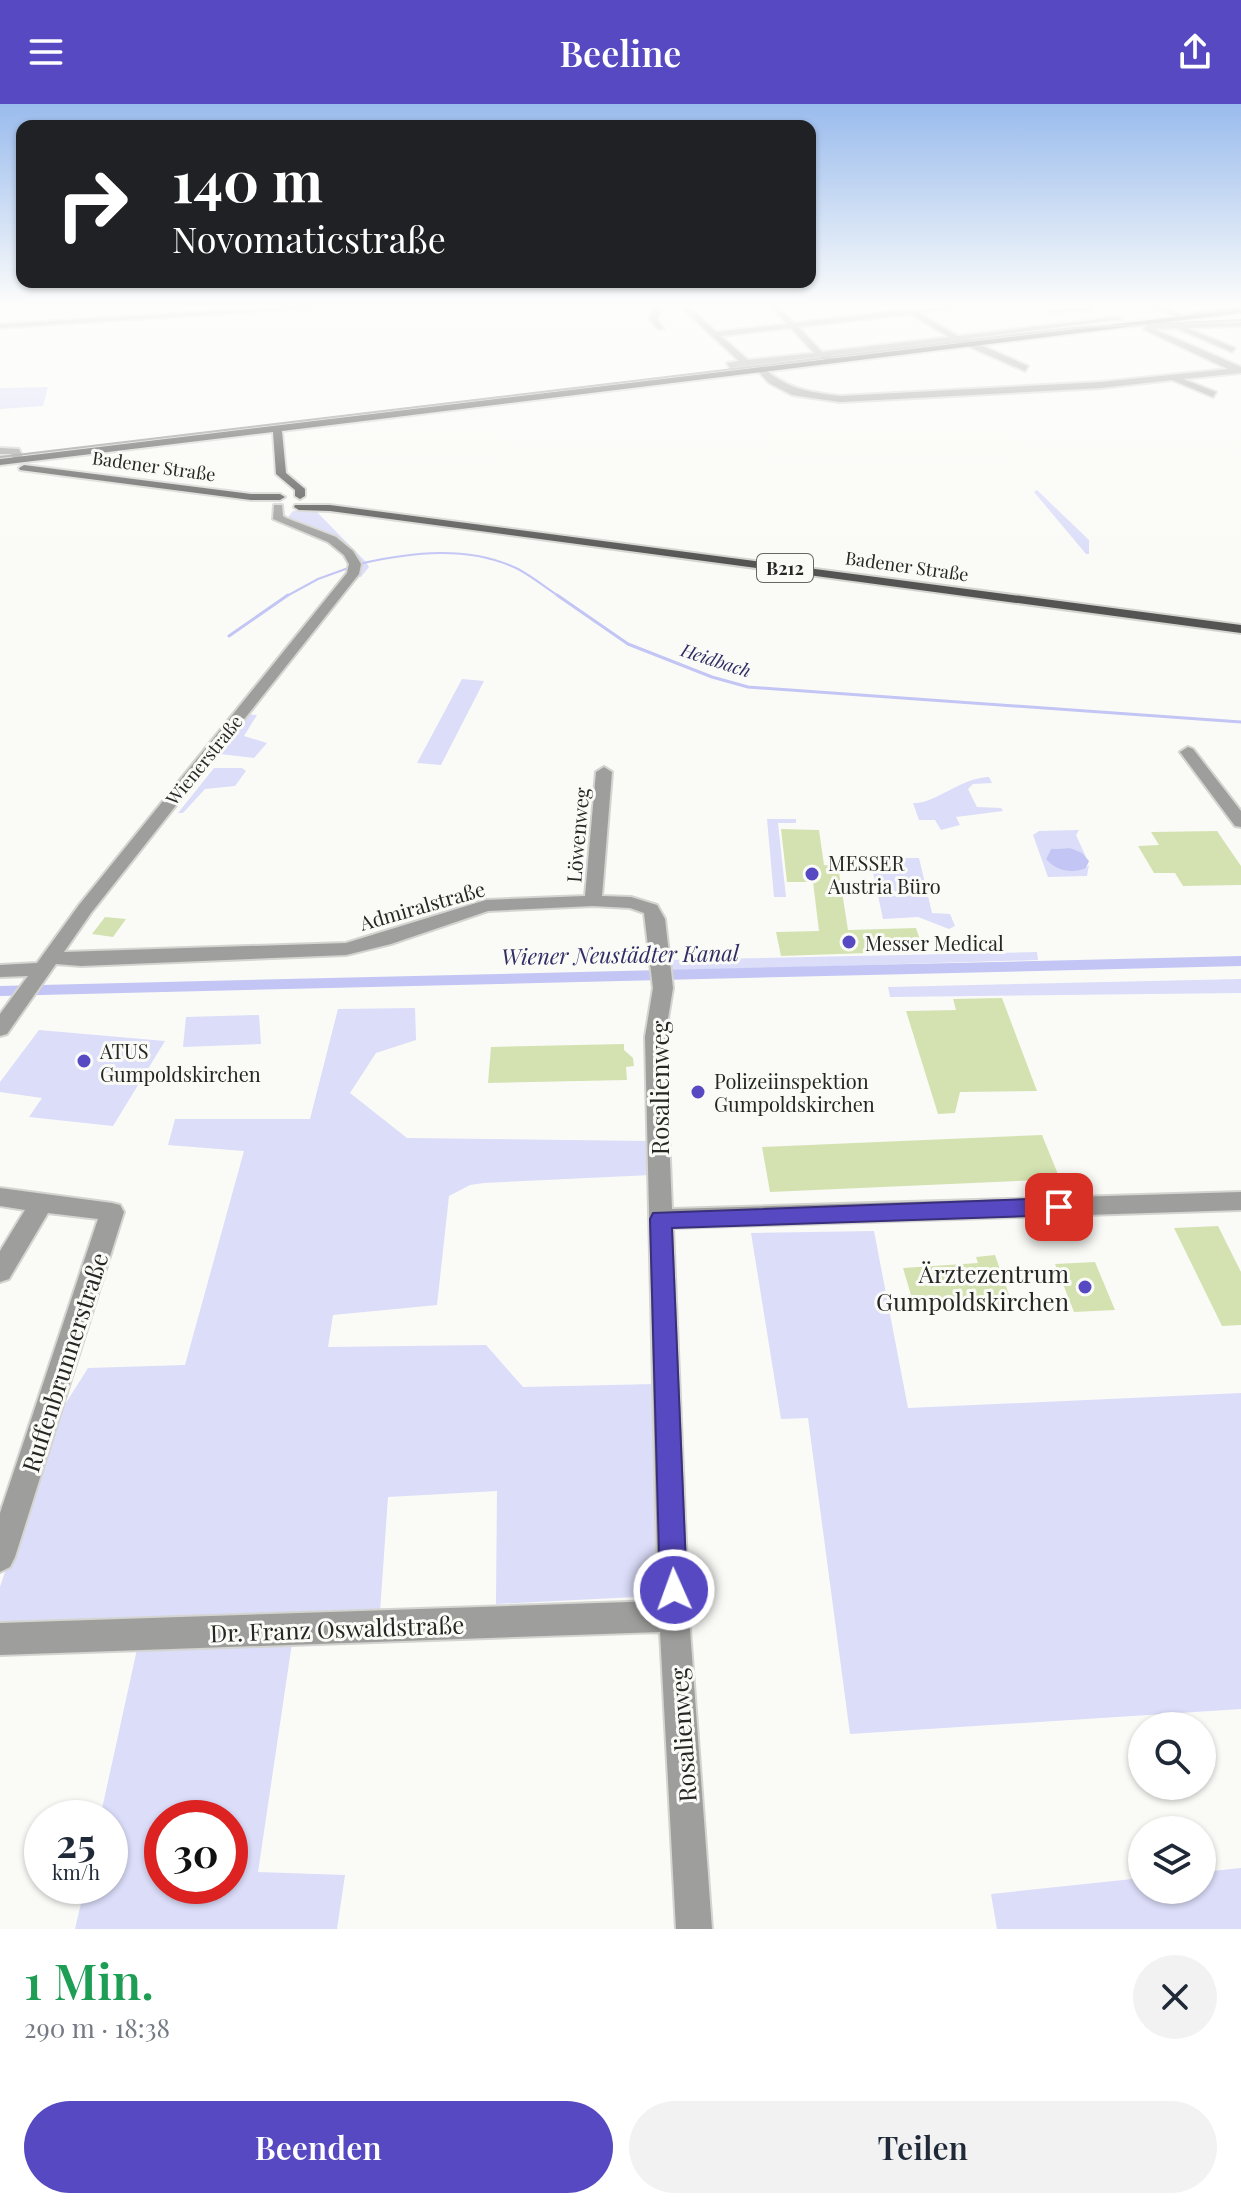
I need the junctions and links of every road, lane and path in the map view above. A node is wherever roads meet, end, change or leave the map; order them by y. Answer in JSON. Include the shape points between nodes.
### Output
{"nodes":[{"id":1,"x":565,"y":392,"type":"edge"},
{"id":2,"x":793,"y":392,"type":"edge"},
{"id":3,"x":967,"y":392,"type":"edge"},
{"id":4,"x":1209,"y":392,"type":"edge"},
{"id":5,"x":1213,"y":394,"type":"dead end"},
{"id":6,"x":277,"y":428,"type":"junction"},
{"id":7,"x":16,"y":455,"type":"junction"},
{"id":8,"x":0,"y":459,"type":"edge"},
{"id":9,"x":52,"y":470,"type":"junction"},
{"id":10,"x":289,"y":502,"type":"junction"},
{"id":11,"x":1241,"y":629,"type":"edge"},
{"id":12,"x":1188,"y":752,"type":"dead end"},
{"id":13,"x":604,"y":772,"type":"dead end"},
{"id":14,"x":1241,"y":822,"type":"edge"},
{"id":15,"x":593,"y":901,"type":"junction"},
{"id":16,"x":42,"y":968,"type":"junction"},
{"id":17,"x":0,"y":971,"type":"edge"},
{"id":18,"x":662,"y":976,"type":"joint"},
{"id":19,"x":0,"y":1029,"type":"edge"},
{"id":20,"x":0,"y":1197,"type":"edge"},
{"id":21,"x":39,"y":1201,"type":"junction"},
{"id":22,"x":1241,"y":1201,"type":"edge"},
{"id":23,"x":661,"y":1219,"type":"junction"},
{"id":24,"x":0,"y":1272,"type":"edge"},
{"id":25,"x":0,"y":1557,"type":"edge"},
{"id":26,"x":674,"y":1616,"type":"junction"},
{"id":27,"x":0,"y":1639,"type":"edge"},
{"id":28,"x":694,"y":1929,"type":"edge"}],
"edges":[{"from":1,"to":6,"type":"main road"},
{"from":2,"to":3,"type":"street","via":[[840,399]]},
{"from":4,"to":5,"type":"street"},
{"from":6,"to":7,"type":"main road"},
{"from":6,"to":10,"type":"main road"},
{"from":7,"to":8,"type":"main road"},
{"from":7,"to":9,"type":"main road","number":"B212"},
{"from":8,"to":9,"type":"main road","number":"B212"},
{"from":9,"to":10,"type":"main road","name":"Badener Straße","number":"B212"},
{"from":10,"to":11,"type":"main road","name":"Badener Straße","number":"B212"},
{"from":10,"to":16,"type":"street","name":"Wienerstraße","via":[[345,550],[354,567]]},
{"from":12,"to":14,"type":"street"},
{"from":13,"to":15,"type":"street","name":"Löwenweg"},
{"from":15,"to":16,"type":"street","name":"Admiralstraße","via":[[486,906],[346,949],[111,959]]},
{"from":15,"to":18,"type":"street","name":"Admiralstraße","via":[[651,909]]},
{"from":16,"to":17,"type":"street","name":"Admiralstraße"},
{"from":16,"to":19,"type":"street","name":"Wienerstraße"},
{"from":18,"to":23,"type":"street","name":"Rosalienweg","via":[[655,1037]]},
{"from":20,"to":21,"type":"street"},
{"from":21,"to":24,"type":"street"},
{"from":21,"to":25,"type":"street","name":"Ruffenbrunnerstraße","via":[[112,1212]]},
{"from":22,"to":23,"type":"street"},
{"from":23,"to":26,"type":"street","name":"Rosalienweg"},
{"from":26,"to":27,"type":"street","name":"Dr. Franz Oswaldstraße"},
{"from":26,"to":28,"type":"street","name":"Rosalienweg"}]}
